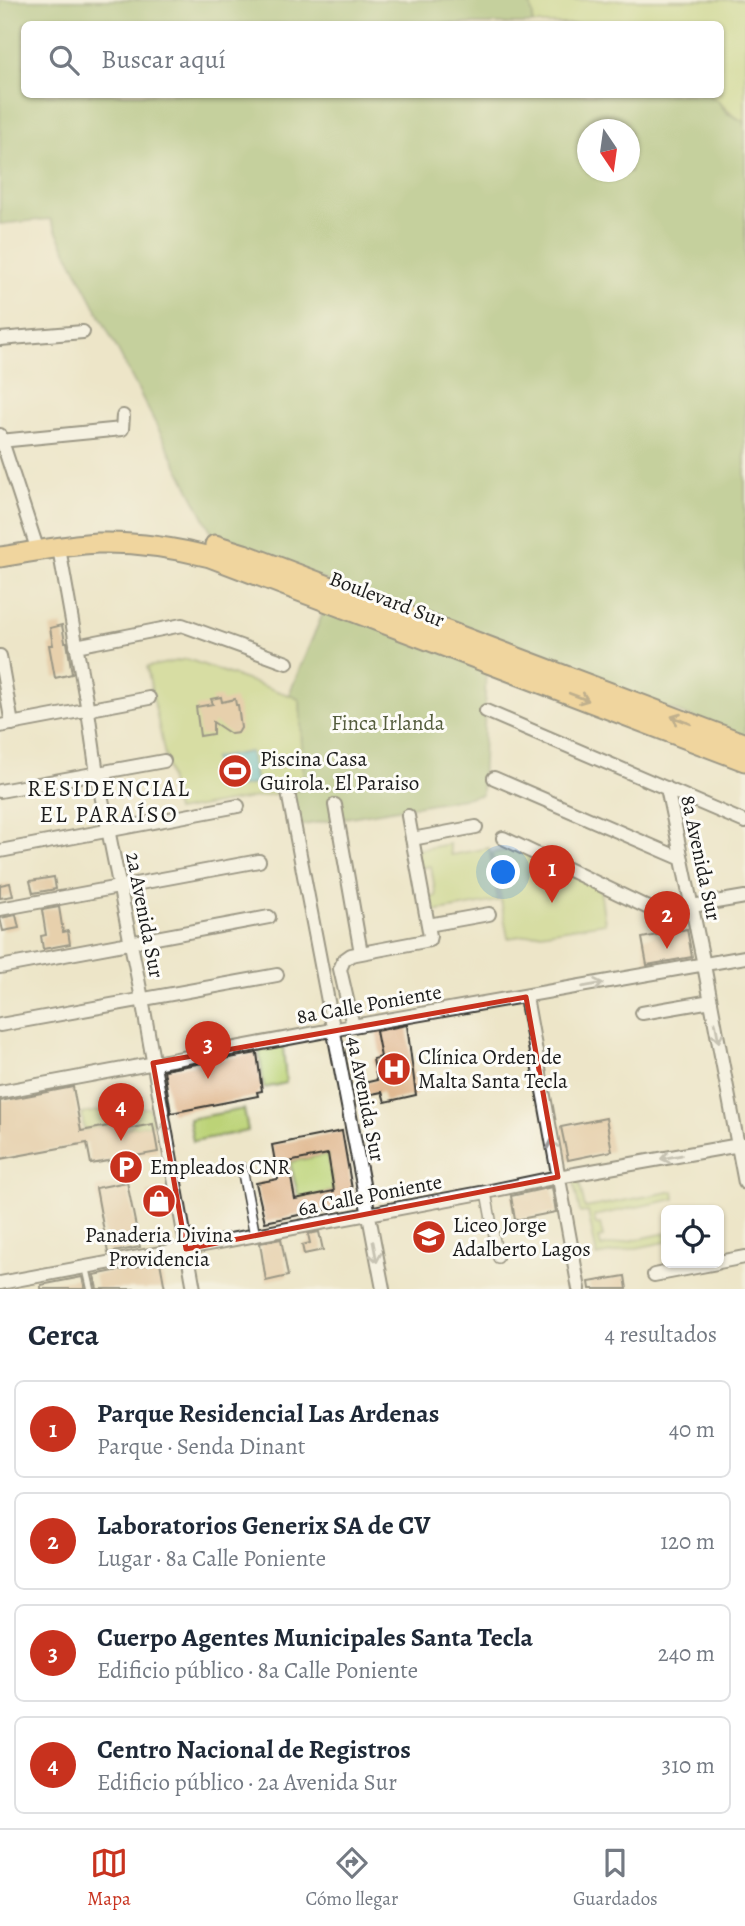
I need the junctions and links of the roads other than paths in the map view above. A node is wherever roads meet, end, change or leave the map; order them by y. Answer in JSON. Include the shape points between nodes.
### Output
{"nodes":[{"id":1,"x":83,"y":332,"type":"dead end"},
{"id":2,"x":0,"y":338,"type":"edge"},
{"id":3,"x":122,"y":416,"type":"dead end"},
{"id":4,"x":0,"y":439,"type":"edge"},
{"id":5,"x":36,"y":545,"type":"junction"},
{"id":6,"x":0,"y":546,"type":"edge"},
{"id":7,"x":58,"y":548,"type":"junction"},
{"id":8,"x":0,"y":557,"type":"edge"},
{"id":9,"x":76,"y":646,"type":"junction"},
{"id":10,"x":0,"y":656,"type":"edge"},
{"id":11,"x":287,"y":663,"type":"dead end"},
{"id":12,"x":149,"y":698,"type":"dead end"},
{"id":13,"x":88,"y":710,"type":"junction"},
{"id":14,"x":486,"y":711,"type":"dead end"},
{"id":15,"x":6,"y":725,"type":"edge"},
{"id":16,"x":745,"y":744,"type":"edge"},
{"id":17,"x":164,"y":761,"type":"dead end"},
{"id":18,"x":745,"y":761,"type":"edge"},
{"id":19,"x":97,"y":774,"type":"junction"},
{"id":20,"x":494,"y":778,"type":"dead end"},
{"id":21,"x":667,"y":788,"type":"junction"},
{"id":22,"x":0,"y":791,"type":"edge"},
{"id":23,"x":288,"y":792,"type":"dead end"},
{"id":24,"x":335,"y":805,"type":"dead end"},
{"id":25,"x":238,"y":806,"type":"dead end"},
{"id":26,"x":408,"y":816,"type":"dead end"},
{"id":27,"x":745,"y":822,"type":"edge"},
{"id":28,"x":476,"y":827,"type":"dead end"},
{"id":29,"x":109,"y":830,"type":"junction"},
{"id":30,"x":503,"y":838,"type":"dead end"},
{"id":31,"x":412,"y":839,"type":"junction"},
{"id":32,"x":0,"y":851,"type":"edge"},
{"id":33,"x":682,"y":859,"type":"junction"},
{"id":34,"x":259,"y":860,"type":"dead end"},
{"id":35,"x":120,"y":887,"type":"junction"},
{"id":36,"x":745,"y":897,"type":"edge"},
{"id":37,"x":691,"y":905,"type":"junction"},
{"id":38,"x":0,"y":909,"type":"edge"},
{"id":39,"x":489,"y":914,"type":"dead end"},
{"id":40,"x":269,"y":917,"type":"dead end"},
{"id":41,"x":428,"y":925,"type":"junction"},
{"id":42,"x":131,"y":943,"type":"junction"},
{"id":43,"x":361,"y":953,"type":"junction"},
{"id":44,"x":745,"y":957,"type":"edge"},
{"id":45,"x":704,"y":965,"type":"junction"},
{"id":46,"x":0,"y":967,"type":"edge"},
{"id":47,"x":277,"y":975,"type":"dead end"},
{"id":48,"x":526,"y":997,"type":"junction"},
{"id":49,"x":142,"y":999,"type":"junction"},
{"id":50,"x":711,"y":1001,"type":"junction"},
{"id":51,"x":642,"y":1013,"type":"dead end"},
{"id":52,"x":0,"y":1025,"type":"edge"},
{"id":53,"x":353,"y":1026,"type":"junction"},
{"id":54,"x":333,"y":1030,"type":"junction"},
{"id":55,"x":153,"y":1063,"type":"junction"},
{"id":56,"x":0,"y":1092,"type":"edge"},
{"id":57,"x":741,"y":1145,"type":"edge"},
{"id":58,"x":242,"y":1168,"type":"dead end"},
{"id":59,"x":558,"y":1177,"type":"junction"},
{"id":60,"x":745,"y":1183,"type":"edge"},
{"id":61,"x":486,"y":1192,"type":"junction"},
{"id":62,"x":368,"y":1214,"type":"junction"},
{"id":63,"x":255,"y":1236,"type":"junction"},
{"id":64,"x":186,"y":1248,"type":"junction"},
{"id":65,"x":745,"y":1257,"type":"edge"},
{"id":66,"x":498,"y":1258,"type":"dead end"},
{"id":67,"x":724,"y":1262,"type":"edge"},
{"id":68,"x":86,"y":1267,"type":"junction"},
{"id":69,"x":691,"y":1268,"type":"edge"},
{"id":70,"x":654,"y":1275,"type":"dead end"},
{"id":71,"x":1,"y":1283,"type":"edge"},
{"id":72,"x":90,"y":1289,"type":"edge"},
{"id":73,"x":194,"y":1289,"type":"edge"},
{"id":74,"x":383,"y":1289,"type":"edge"},
{"id":75,"x":579,"y":1289,"type":"edge"}],
"edges":[{"from":1,"to":2,"type":"street"},
{"from":3,"to":4,"type":"street","via":[[122,429]]},
{"from":4,"to":5,"type":"street"},
{"from":5,"to":6,"type":"highway","name":"Boulevard Sur"},
{"from":5,"to":7,"type":"highway","name":"Boulevard Sur"},
{"from":5,"to":8,"type":"highway","name":"Boulevard Sur"},
{"from":16,"to":5,"type":"highway","name":"Boulevard Sur","one_way":true,"via":[[221,546],[135,532],[80,533]]},
{"from":7,"to":9,"type":"street","name":"2a Avenida Sur"},
{"from":7,"to":18,"type":"highway","name":"Boulevard Sur","one_way":true,"via":[[143,545],[218,559]]},
{"from":9,"to":11,"type":"street","via":[[182,625]]},
{"from":9,"to":13,"type":"street","name":"2a Avenida Sur"},
{"from":10,"to":15,"type":"street"},
{"from":12,"to":13,"type":"street"},
{"from":13,"to":15,"type":"street"},
{"from":13,"to":19,"type":"street","name":"2a Avenida Sur"},
{"from":14,"to":21,"type":"street"},
{"from":17,"to":19,"type":"street"},
{"from":19,"to":22,"type":"street"},
{"from":19,"to":29,"type":"street","name":"2a Avenida Sur"},
{"from":20,"to":33,"type":"street"},
{"from":21,"to":27,"type":"street"},
{"from":21,"to":33,"type":"street","name":"8a Avenida Sur"},
{"from":23,"to":54,"type":"street","name":"4a Avenida Sur"},
{"from":24,"to":43,"type":"street"},
{"from":25,"to":29,"type":"street"},
{"from":26,"to":31,"type":"street"},
{"from":28,"to":31,"type":"street"},
{"from":29,"to":32,"type":"street"},
{"from":29,"to":35,"type":"street","name":"2a Avenida Sur"},
{"from":30,"to":37,"type":"street","via":[[657,912]]},
{"from":31,"to":41,"type":"street"},
{"from":33,"to":37,"type":"street","name":"8a Avenida Sur"},
{"from":34,"to":35,"type":"street"},
{"from":35,"to":38,"type":"street"},
{"from":35,"to":42,"type":"street","name":"2a Avenida Sur"},
{"from":36,"to":37,"type":"street"},
{"from":37,"to":45,"type":"street","name":"8a Avenida Sur"},
{"from":39,"to":41,"type":"street"},
{"from":40,"to":42,"type":"street"},
{"from":41,"to":43,"type":"street","via":[[429,940]]},
{"from":42,"to":46,"type":"street"},
{"from":42,"to":49,"type":"street","name":"2a Avenida Sur"},
{"from":43,"to":53,"type":"street","via":[[347,957],[340,969]]},
{"from":44,"to":45,"type":"street","name":"8a Calle Poniente"},
{"from":48,"to":45,"type":"street","name":"8a Calle Poniente","one_way":true},
{"from":45,"to":50,"type":"street","name":"8a Avenida Sur"},
{"from":47,"to":49,"type":"street"},
{"from":48,"to":53,"type":"street","name":"8a Calle Poniente"},
{"from":59,"to":48,"type":"street","one_way":true},
{"from":49,"to":52,"type":"street"},
{"from":49,"to":55,"type":"street","name":"2a Avenida Sur"},
{"from":50,"to":51,"type":"street"},
{"from":50,"to":57,"type":"street","name":"8a Avenida Sur","one_way":true},
{"from":53,"to":54,"type":"street","name":"8a Calle Poniente"},
{"from":54,"to":55,"type":"street","name":"8a Calle Poniente"},
{"from":54,"to":62,"type":"street","name":"4a Avenida Sur"},
{"from":55,"to":56,"type":"street","name":"8a Calle Poniente"},
{"from":64,"to":55,"type":"street","name":"2a Avenida Sur","one_way":true},
{"from":57,"to":59,"type":"street","name":"6a Calle Poniente","one_way":true},
{"from":57,"to":60,"type":"street","name":"8a Avenida Sur"},
{"from":58,"to":63,"type":"street"},
{"from":59,"to":61,"type":"street","name":"6a Calle Poniente"},
{"from":59,"to":75,"type":"street"},
{"from":61,"to":62,"type":"street","name":"6a Calle Poniente"},
{"from":61,"to":66,"type":"street"},
{"from":62,"to":63,"type":"street","name":"6a Calle Poniente"},
{"from":62,"to":74,"type":"street","name":"4a Avenida Sur","one_way":true},
{"from":63,"to":64,"type":"street","name":"6a Calle Poniente"},
{"from":64,"to":68,"type":"street","name":"6a Calle Poniente"},
{"from":64,"to":73,"type":"street","name":"2a Avenida Sur"},
{"from":65,"to":67,"type":"street"},
{"from":68,"to":71,"type":"street","name":"6a Calle Poniente"},
{"from":68,"to":72,"type":"lane"},
{"from":69,"to":70,"type":"street"}]}
